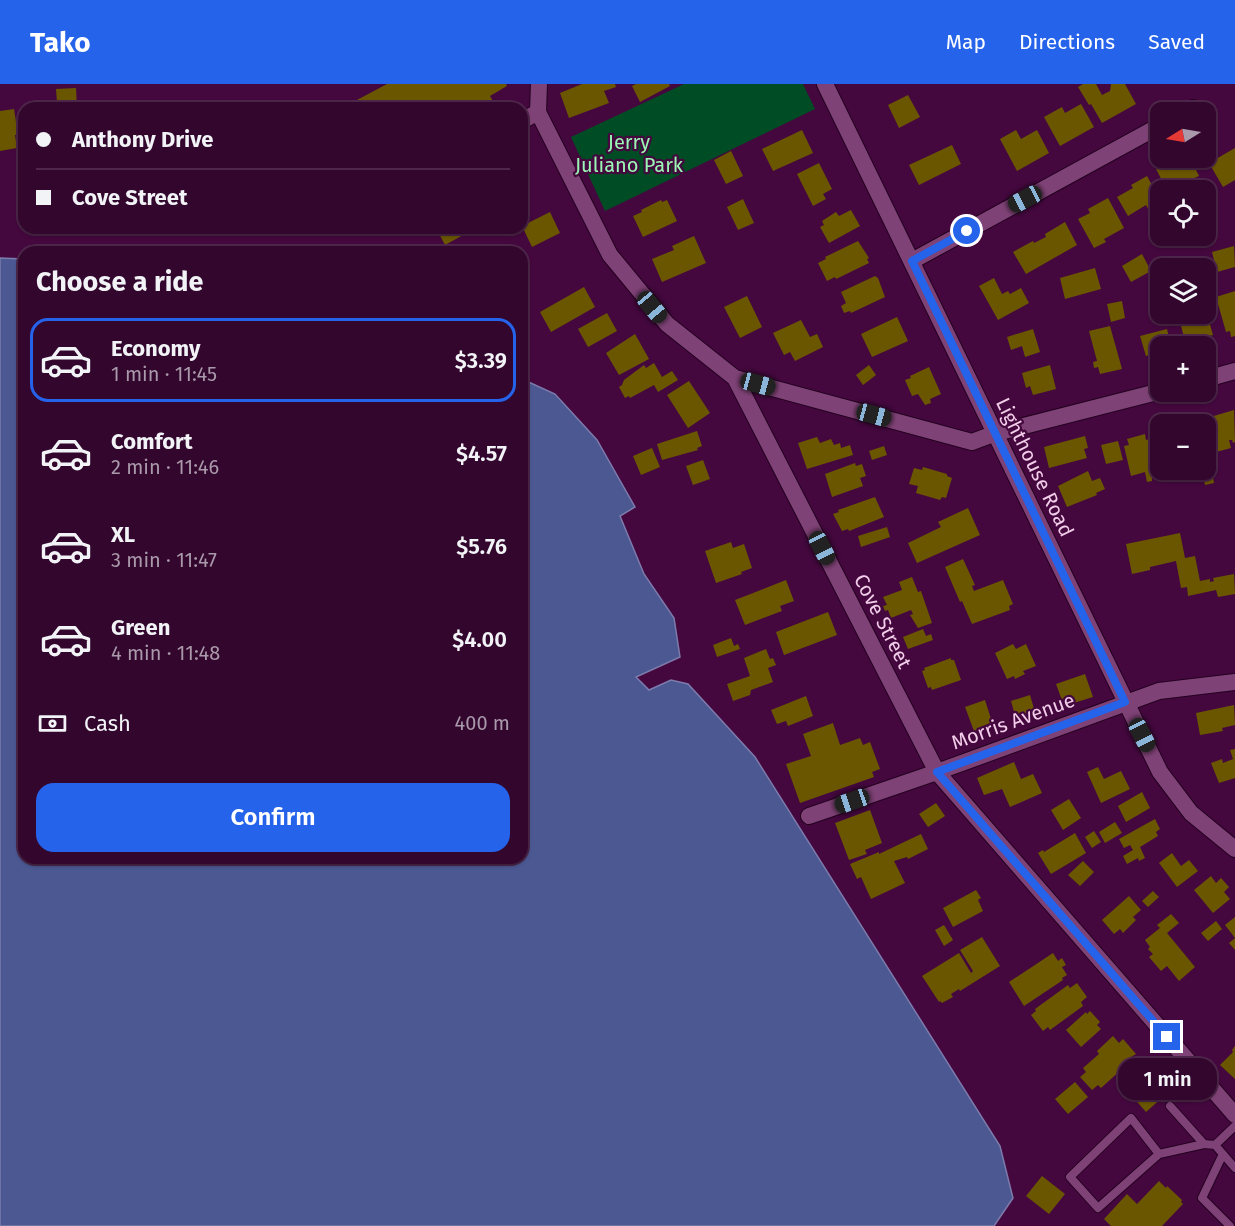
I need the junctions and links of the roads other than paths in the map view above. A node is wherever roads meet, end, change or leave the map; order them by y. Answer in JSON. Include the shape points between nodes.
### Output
{"nodes":[{"id":1,"x":539,"y":84,"type":"edge"},
{"id":2,"x":825,"y":84,"type":"edge"},
{"id":3,"x":538,"y":112,"type":"junction"},
{"id":4,"x":528,"y":118,"type":"edge"},
{"id":5,"x":1150,"y":131,"type":"edge"},
{"id":6,"x":912,"y":261,"type":"junction"},
{"id":7,"x":1235,"y":371,"type":"edge"},
{"id":8,"x":1216,"y":376,"type":"edge"},
{"id":9,"x":735,"y":378,"type":"junction"},
{"id":10,"x":1150,"y":394,"type":"edge"},
{"id":11,"x":996,"y":433,"type":"junction"},
{"id":12,"x":1235,"y":682,"type":"edge"},
{"id":13,"x":1125,"y":702,"type":"junction"},
{"id":14,"x":937,"y":772,"type":"junction"},
{"id":15,"x":809,"y":816,"type":"dead end"},
{"id":16,"x":1235,"y":849,"type":"edge"},
{"id":17,"x":1170,"y":1106,"type":"dead end"},
{"id":18,"x":1235,"y":1115,"type":"edge"},
{"id":19,"x":1235,"y":1126,"type":"edge"},
{"id":20,"x":1204,"y":1144,"type":"junction"},
{"id":21,"x":1215,"y":1144,"type":"junction"},
{"id":22,"x":1159,"y":1154,"type":"junction"},
{"id":23,"x":1223,"y":1154,"type":"junction"},
{"id":24,"x":1235,"y":1168,"type":"edge"},
{"id":25,"x":1230,"y":1226,"type":"edge"}],
"edges":[{"from":1,"to":3,"type":"street","name":"Cove Street"},
{"from":2,"to":6,"type":"street","name":"Lighthouse Road"},
{"from":3,"to":4,"type":"street"},
{"from":3,"to":9,"type":"street","name":"Cove Street","via":[[610,255],[667,324]]},
{"from":5,"to":6,"type":"street"},
{"from":6,"to":11,"type":"street","name":"Lighthouse Road"},
{"from":7,"to":8,"type":"street"},
{"from":9,"to":11,"type":"street","via":[[972,442]]},
{"from":9,"to":14,"type":"street","name":"Cove Street"},
{"from":10,"to":11,"type":"street"},
{"from":11,"to":13,"type":"street","name":"Lighthouse Road"},
{"from":12,"to":13,"type":"street","name":"Morris Avenue","via":[[1159,691]]},
{"from":13,"to":14,"type":"street","name":"Morris Avenue"},
{"from":13,"to":16,"type":"street","name":"Lighthouse Road","via":[[1160,772],[1191,813]]},
{"from":14,"to":15,"type":"street","name":"Morris Avenue"},
{"from":14,"to":18,"type":"street","name":"Cove Street"},
{"from":17,"to":20,"type":"lane"},
{"from":19,"to":21,"type":"lane"},
{"from":20,"to":21,"type":"lane"},
{"from":20,"to":22,"type":"lane"},
{"from":21,"to":23,"type":"lane"},
{"from":22,"to":22,"type":"lane","via":[[1098,1208],[1070,1177],[1131,1118]]},
{"from":23,"to":24,"type":"lane"},
{"from":23,"to":25,"type":"lane","via":[[1202,1198]]}]}
